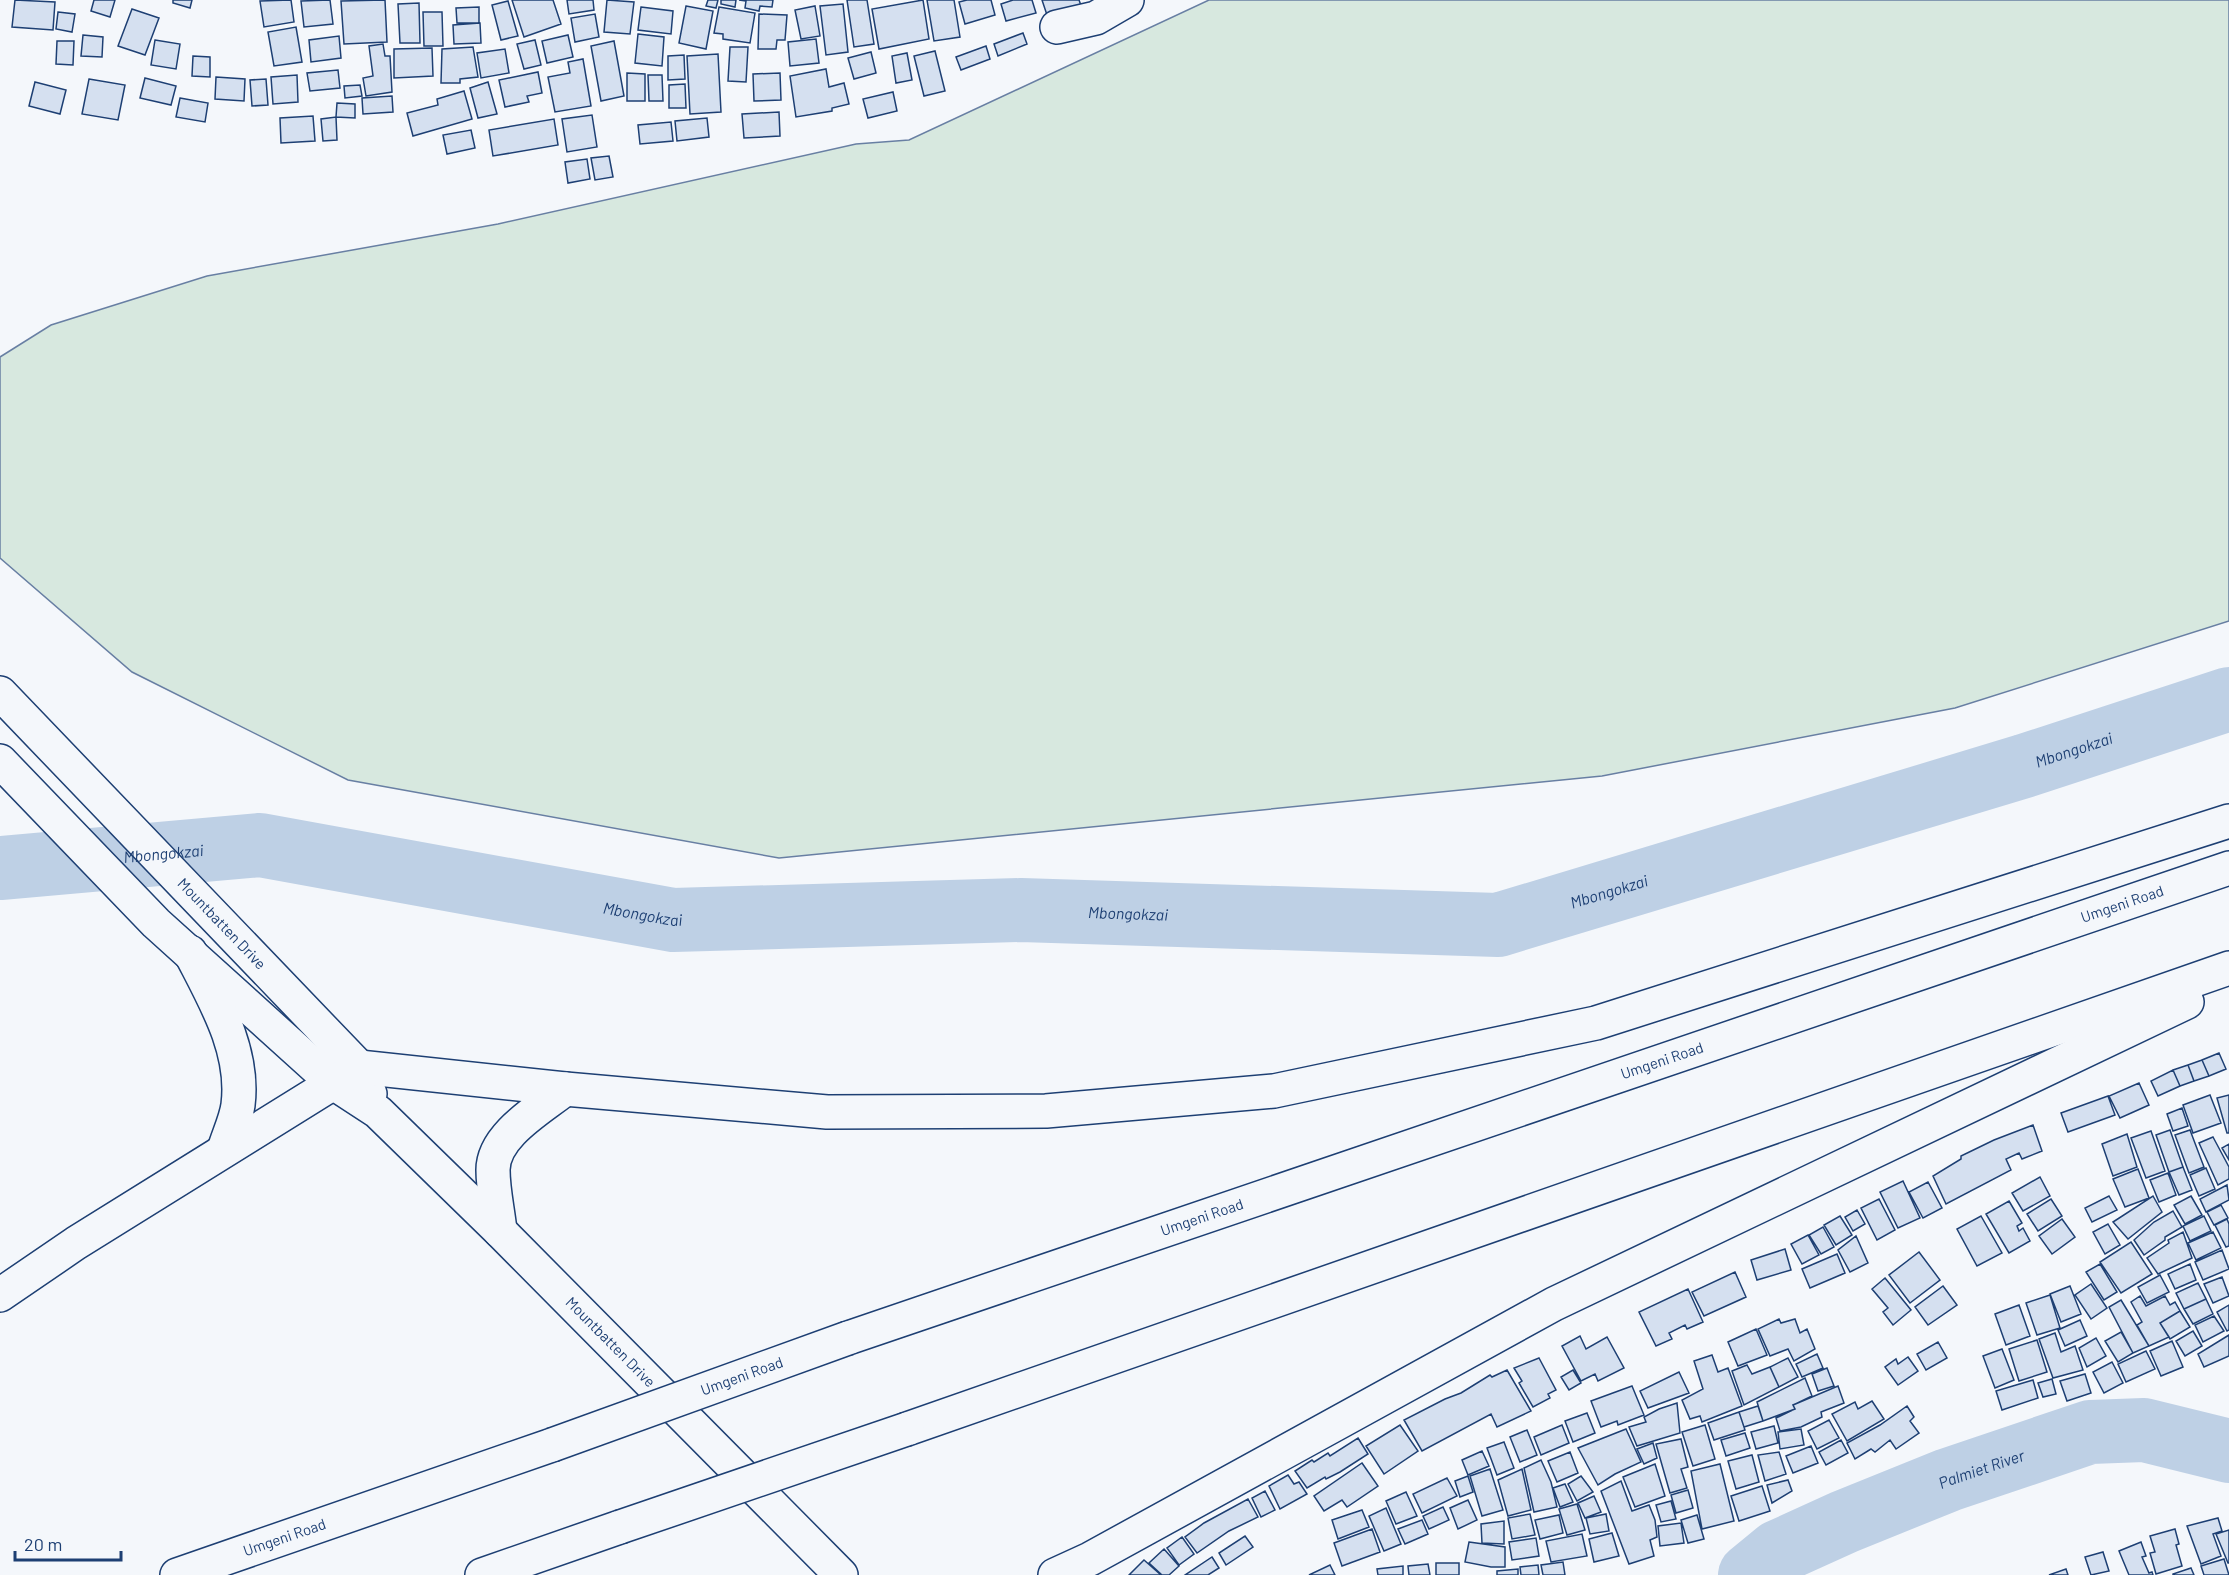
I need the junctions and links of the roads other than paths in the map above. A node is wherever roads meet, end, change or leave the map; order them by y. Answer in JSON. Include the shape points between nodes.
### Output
{"nodes":[{"id":1,"x":1127,"y":0,"type":"edge"},
{"id":2,"x":1057,"y":27,"type":"dead end"},
{"id":3,"x":0,"y":693,"type":"edge"},
{"id":4,"x":0,"y":761,"type":"edge"},
{"id":5,"x":2229,"y":821,"type":"edge"},
{"id":6,"x":2229,"y":868,"type":"edge"},
{"id":7,"x":190,"y":952,"type":"junction"},
{"id":8,"x":2229,"y":968,"type":"edge"},
{"id":9,"x":2229,"y":982,"type":"edge"},
{"id":10,"x":346,"y":1074,"type":"junction"},
{"id":11,"x":566,"y":1089,"type":"junction"},
{"id":12,"x":224,"y":1150,"type":"junction"},
{"id":13,"x":500,"y":1231,"type":"junction"},
{"id":14,"x":0,"y":1295,"type":"edge"},
{"id":15,"x":1087,"y":1567,"type":"edge"},
{"id":16,"x":177,"y":1575,"type":"edge"},
{"id":17,"x":482,"y":1575,"type":"edge"},
{"id":18,"x":841,"y":1575,"type":"edge"},
{"id":19,"x":1054,"y":1575,"type":"edge"}],
"edges":[{"from":1,"to":2,"type":"main road","via":[[1096,18]]},
{"from":3,"to":10,"type":"main road","name":"Mountbatten Drive","via":[[263,966]]},
{"from":4,"to":7,"type":"main road","name":"Mountbatten Drive","via":[[156,923]]},
{"from":5,"to":11,"type":"main road","via":[[1596,1023],[1274,1091],[1046,1111],[827,1112]]},
{"from":6,"to":16,"type":"main road","name":"Umgeni Road","bridge":true,"via":[[848,1338]]},
{"from":7,"to":10,"type":"main road","name":"Mountbatten Drive"},
{"from":7,"to":12,"type":"main road","via":[[237,1056],[238,1105]]},
{"from":8,"to":17,"type":"main road","bridge":true},
{"from":9,"to":15,"type":"main road","via":[[1554,1304]]},
{"from":10,"to":11,"type":"main road"},
{"from":10,"to":12,"type":"main road"},
{"from":10,"to":13,"type":"main road","name":"Mountbatten Drive","via":[[378,1112]]},
{"from":11,"to":13,"type":"main road","via":[[510,1132],[498,1148],[493,1169]]},
{"from":12,"to":14,"type":"main road"},
{"from":13,"to":18,"type":"main road","name":"Mountbatten Drive"},
{"from":15,"to":19,"type":"main road"}]}
